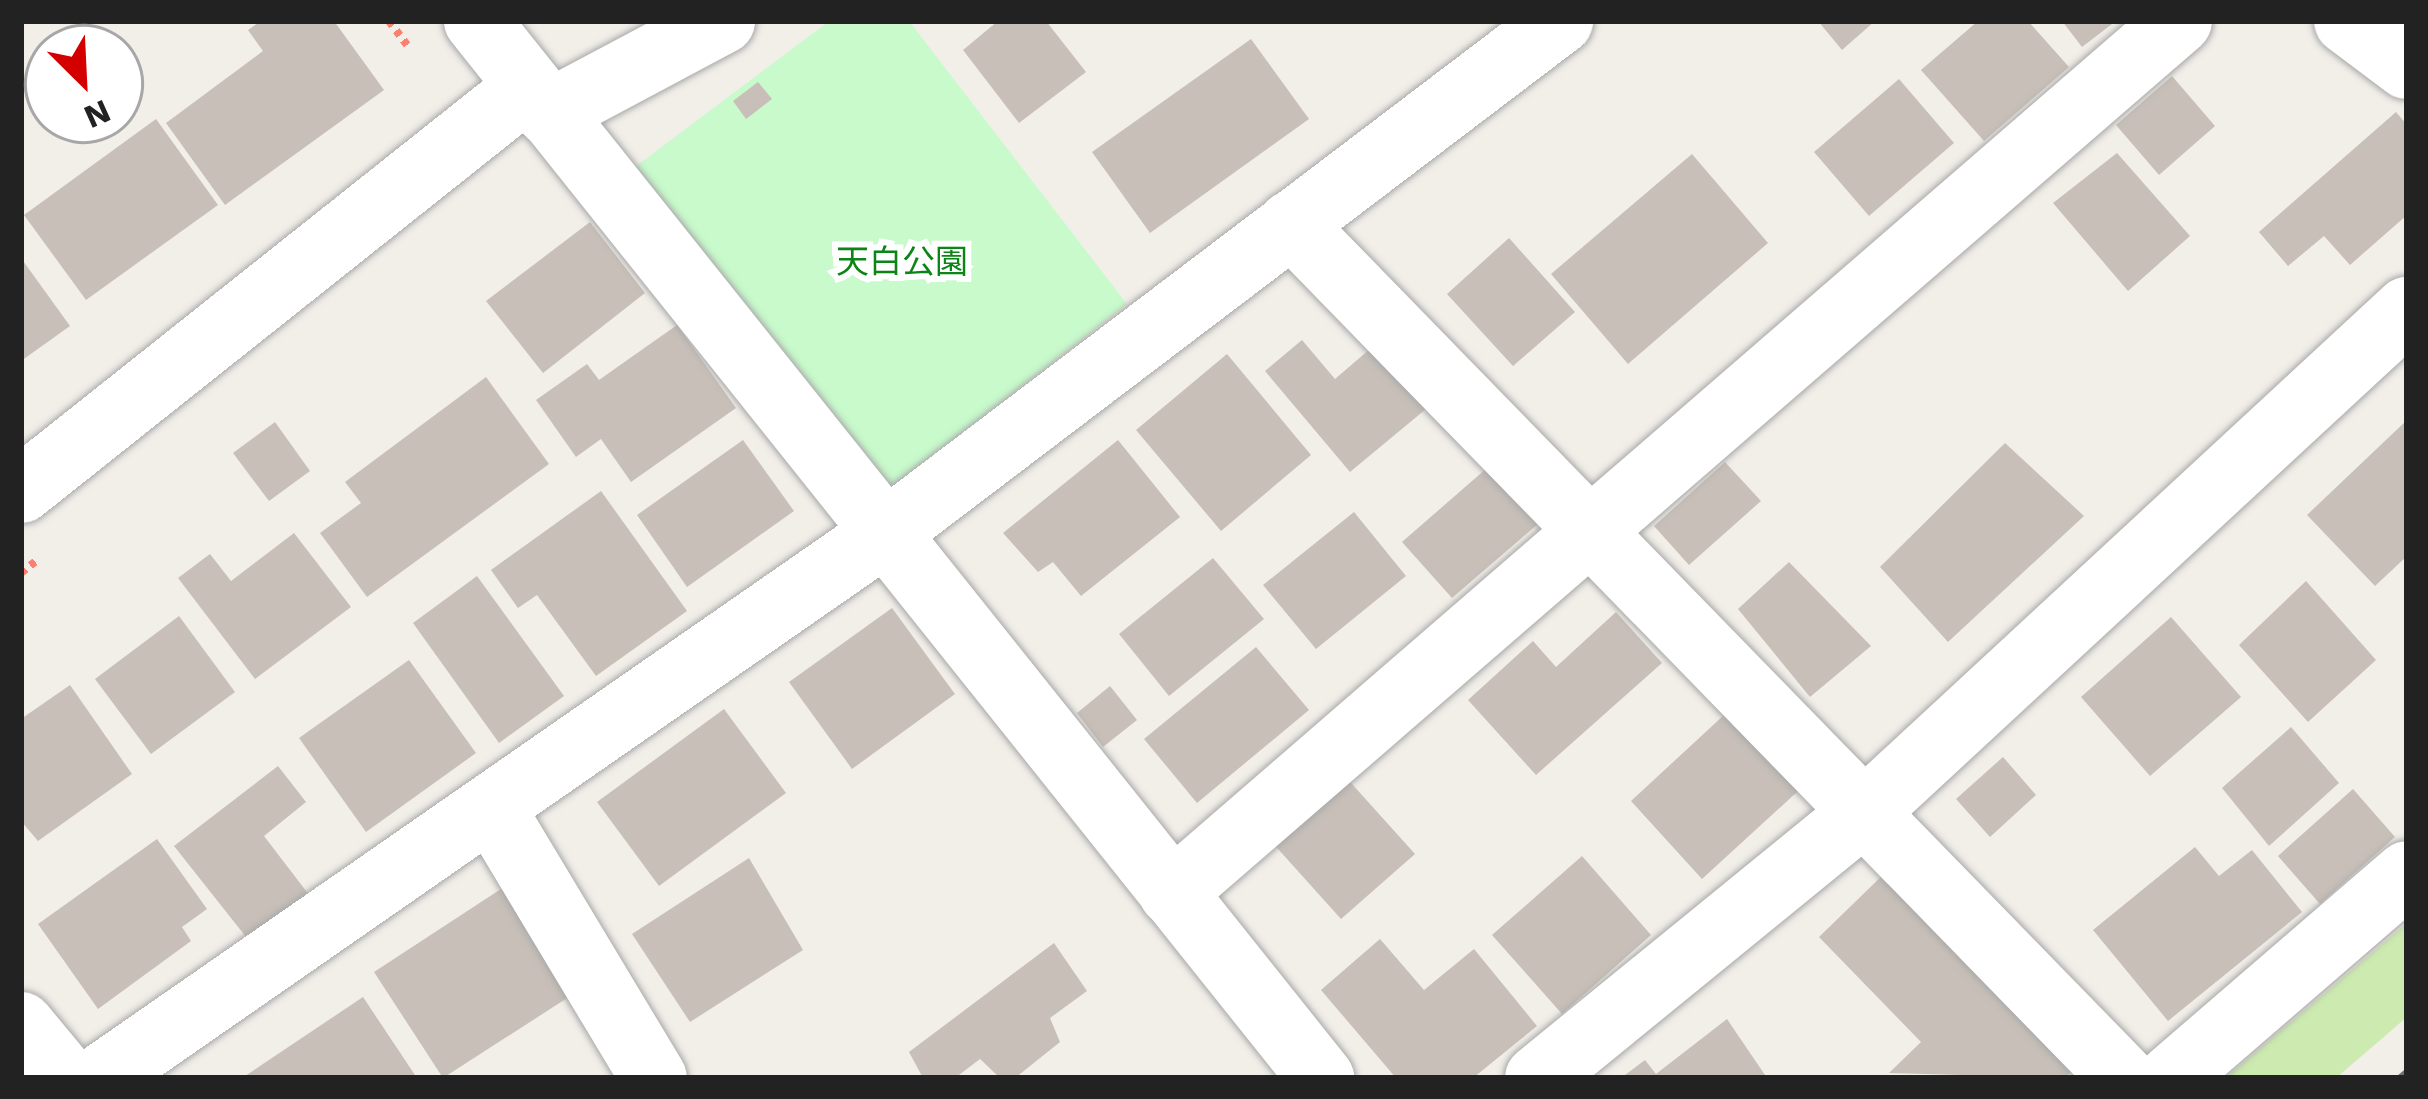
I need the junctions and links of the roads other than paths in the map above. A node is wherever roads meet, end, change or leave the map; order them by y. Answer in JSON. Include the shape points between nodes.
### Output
{"nodes":[{"id":1,"x":477,"y":21,"type":"edge"},
{"id":2,"x":722,"y":21,"type":"edge"},
{"id":3,"x":1560,"y":21,"type":"edge"},
{"id":4,"x":2180,"y":21,"type":"edge"},
{"id":5,"x":2347,"y":21,"type":"edge"},
{"id":6,"x":2407,"y":66,"type":"edge"},
{"id":7,"x":538,"y":100,"type":"junction"},
{"id":8,"x":1291,"y":224,"type":"junction"},
{"id":9,"x":2407,"y":310,"type":"edge"},
{"id":10,"x":21,"y":490,"type":"edge"},
{"id":11,"x":888,"y":531,"type":"junction"},
{"id":12,"x":1593,"y":532,"type":"junction"},
{"id":13,"x":490,"y":807,"type":"junction"},
{"id":14,"x":1868,"y":809,"type":"junction"},
{"id":15,"x":2407,"y":874,"type":"edge"},
{"id":16,"x":1172,"y":893,"type":"junction"},
{"id":17,"x":21,"y":1024,"type":"edge"},
{"id":18,"x":65,"y":1078,"type":"edge"},
{"id":19,"x":100,"y":1078,"type":"edge"},
{"id":20,"x":654,"y":1078,"type":"edge"},
{"id":21,"x":1321,"y":1078,"type":"edge"},
{"id":22,"x":1538,"y":1078,"type":"edge"},
{"id":23,"x":2123,"y":1078,"type":"edge"},
{"id":24,"x":2171,"y":1078,"type":"edge"}],
"edges":[{"from":1,"to":7,"type":"street"},
{"from":2,"to":7,"type":"street"},
{"from":3,"to":8,"type":"street"},
{"from":4,"to":12,"type":"street"},
{"from":5,"to":6,"type":"street"},
{"from":7,"to":10,"type":"street"},
{"from":7,"to":11,"type":"street"},
{"from":8,"to":11,"type":"street"},
{"from":8,"to":12,"type":"street"},
{"from":9,"to":14,"type":"street"},
{"from":11,"to":13,"type":"street"},
{"from":11,"to":16,"type":"street"},
{"from":12,"to":14,"type":"street"},
{"from":12,"to":16,"type":"street"},
{"from":13,"to":19,"type":"street"},
{"from":13,"to":20,"type":"street"},
{"from":14,"to":22,"type":"street"},
{"from":14,"to":23,"type":"street"},
{"from":15,"to":24,"type":"street"},
{"from":16,"to":21,"type":"street"},
{"from":17,"to":18,"type":"street"}]}
